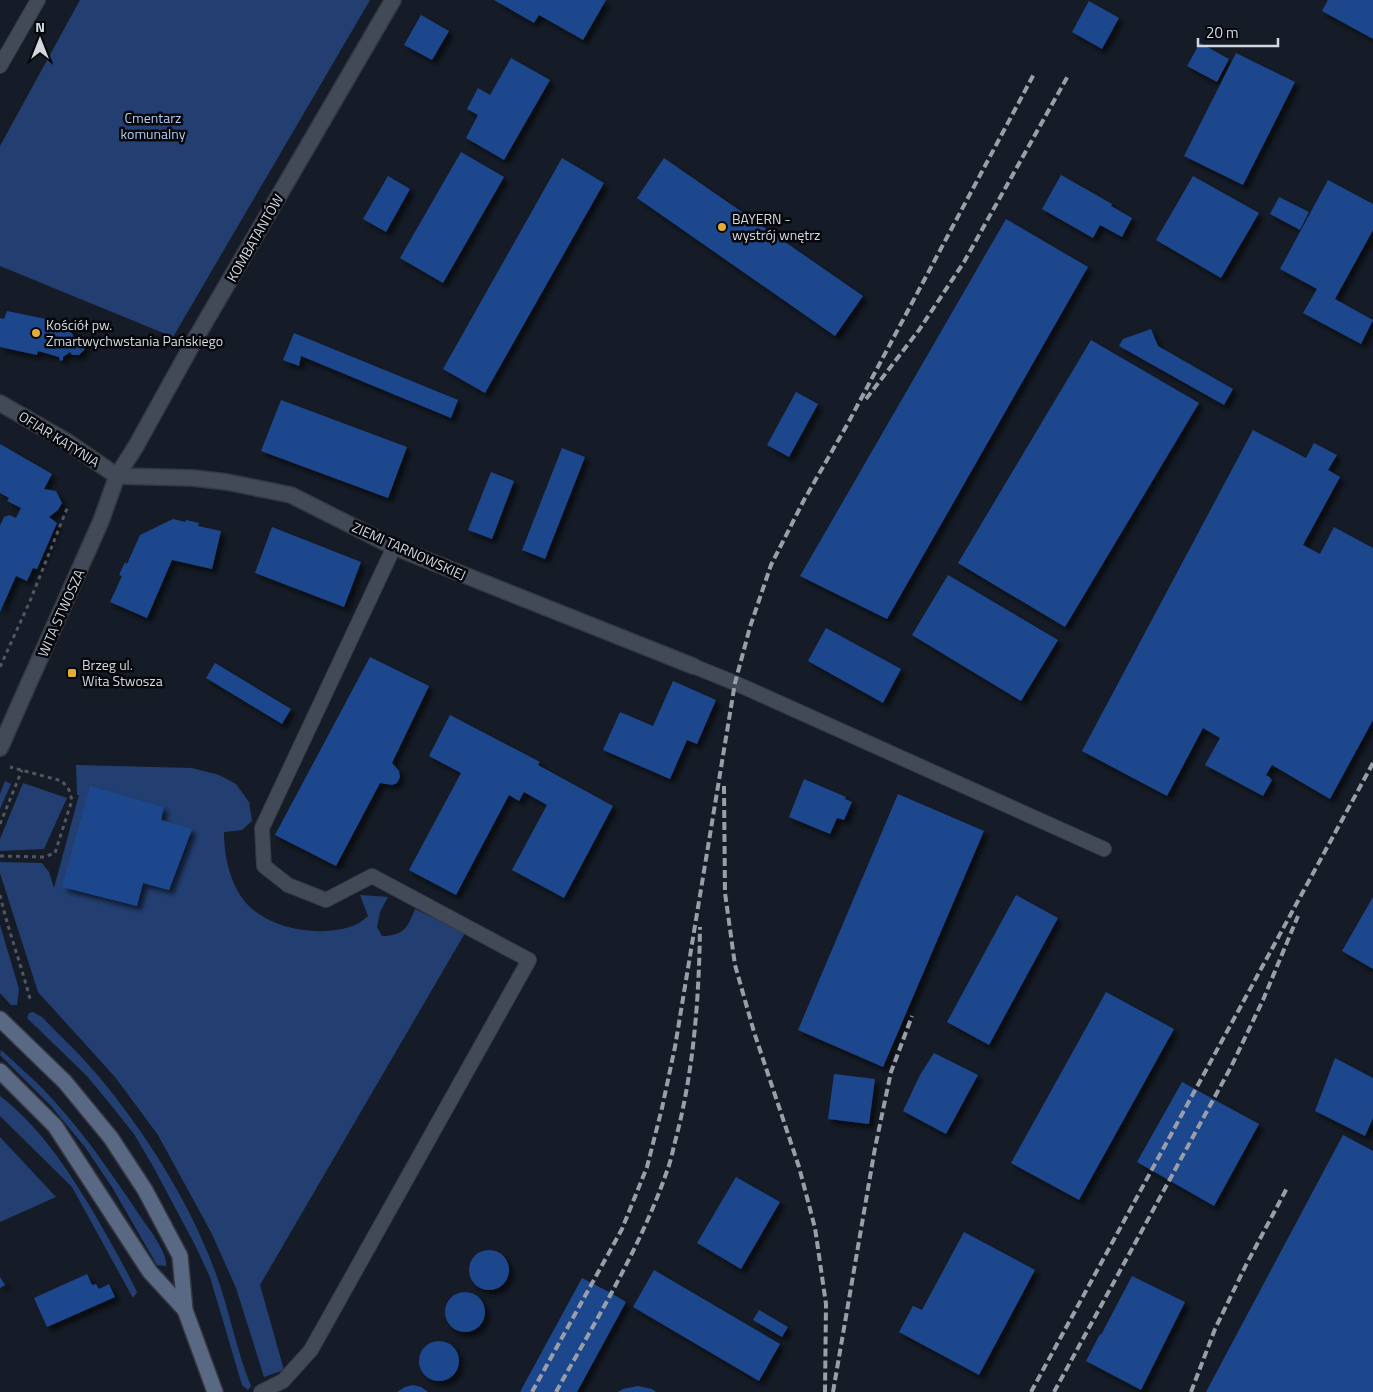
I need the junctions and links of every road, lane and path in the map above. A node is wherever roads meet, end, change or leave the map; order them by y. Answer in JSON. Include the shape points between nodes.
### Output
{"nodes":[{"id":1,"x":38,"y":0,"type":"edge"},
{"id":2,"x":394,"y":0,"type":"edge"},
{"id":3,"x":0,"y":66,"type":"edge"},
{"id":4,"x":0,"y":403,"type":"edge"},
{"id":5,"x":117,"y":476,"type":"junction"},
{"id":6,"x":68,"y":506,"type":"dead end"},
{"id":7,"x":394,"y":547,"type":"junction"},
{"id":8,"x":693,"y":666,"type":"joint"},
{"id":9,"x":0,"y":667,"type":"edge"},
{"id":10,"x":0,"y":748,"type":"edge"},
{"id":11,"x":7,"y":766,"type":"dead end"},
{"id":12,"x":22,"y":770,"type":"junction"},
{"id":13,"x":0,"y":824,"type":"edge"},
{"id":14,"x":1104,"y":849,"type":"dead end"},
{"id":15,"x":0,"y":856,"type":"edge"},
{"id":16,"x":0,"y":895,"type":"edge"},
{"id":17,"x":30,"y":999,"type":"dead end"},
{"id":18,"x":0,"y":1019,"type":"edge"},
{"id":19,"x":0,"y":1071,"type":"edge"},
{"id":20,"x":185,"y":1310,"type":"junction"},
{"id":21,"x":215,"y":1392,"type":"edge"},
{"id":22,"x":261,"y":1392,"type":"edge"}],
"edges":[{"from":1,"to":3,"type":"lane"},
{"from":2,"to":5,"type":"street","name":"KOMBATANTÓW"},
{"from":4,"to":5,"type":"street","name":"OFIAR KATYNIA","via":[[66,441]]},
{"from":5,"to":7,"type":"street","name":"ZIEMI TARNOWSKIEJ","via":[[194,478],[291,495]]},
{"from":5,"to":10,"type":"street","name":"WITA STWOSZA","via":[[98,530]]},
{"from":6,"to":9,"type":"path"},
{"from":7,"to":8,"type":"street","name":"ZIEMI TARNOWSKIEJ"},
{"from":7,"to":22,"type":"lane","via":[[262,828],[264,866],[288,885],[326,900],[372,876],[529,960],[311,1350],[283,1381]]},
{"from":8,"to":14,"type":"lane"},
{"from":11,"to":12,"type":"path"},
{"from":12,"to":13,"type":"path"},
{"from":12,"to":15,"type":"path","via":[[62,781],[72,800],[56,853],[44,857]]},
{"from":16,"to":17,"type":"path"},
{"from":18,"to":20,"type":"main road","via":[[64,1082],[112,1138],[145,1190],[180,1256]]},
{"from":19,"to":20,"type":"main road","via":[[55,1126],[150,1272]]},
{"from":20,"to":21,"type":"main road"}]}
